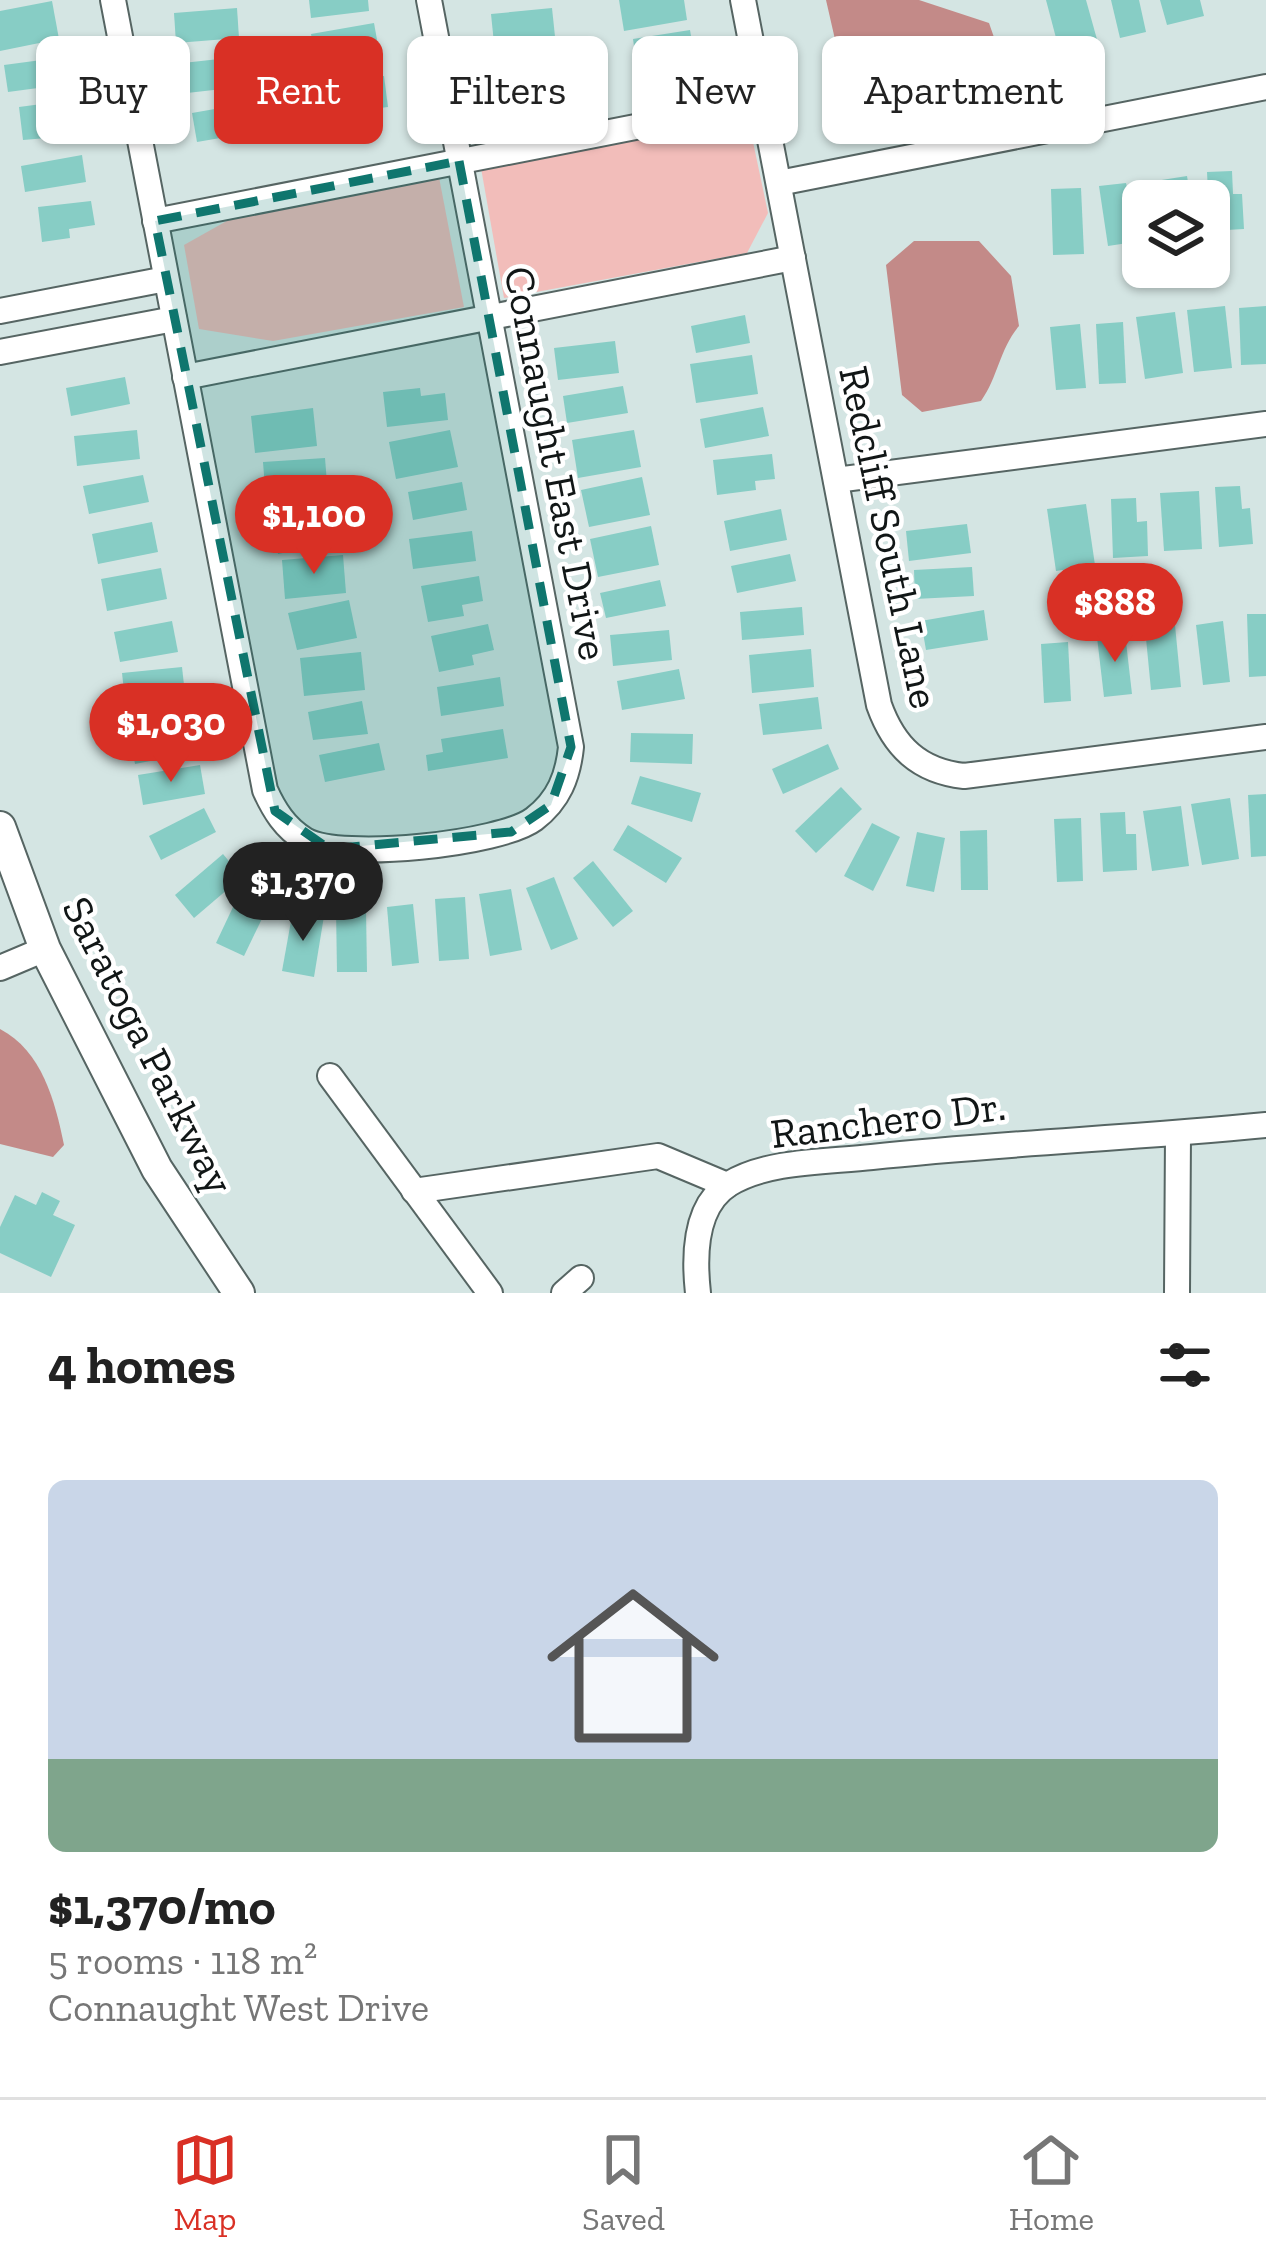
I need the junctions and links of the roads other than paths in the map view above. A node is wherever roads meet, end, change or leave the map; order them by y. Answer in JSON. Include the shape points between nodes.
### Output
{"nodes":[{"id":1,"x":113,"y":0,"type":"edge"},
{"id":2,"x":428,"y":0,"type":"edge"},
{"id":3,"x":743,"y":0,"type":"edge"},
{"id":4,"x":750,"y":36,"type":"edge"},
{"id":5,"x":1266,"y":87,"type":"edge"},
{"id":6,"x":632,"y":128,"type":"edge"},
{"id":7,"x":771,"y":144,"type":"edge"},
{"id":8,"x":460,"y":161,"type":"junction"},
{"id":9,"x":779,"y":183,"type":"junction"},
{"id":10,"x":155,"y":221,"type":"junction"},
{"id":11,"x":793,"y":258,"type":"junction"},
{"id":12,"x":166,"y":279,"type":"junction"},
{"id":13,"x":0,"y":311,"type":"edge"},
{"id":14,"x":490,"y":317,"type":"junction"},
{"id":15,"x":174,"y":319,"type":"junction"},
{"id":16,"x":0,"y":352,"type":"edge"},
{"id":17,"x":185,"y":377,"type":"junction"},
{"id":18,"x":1266,"y":424,"type":"edge"},
{"id":19,"x":836,"y":480,"type":"junction"},
{"id":20,"x":1266,"y":737,"type":"edge"},
{"id":21,"x":0,"y":827,"type":"edge"},
{"id":22,"x":45,"y":949,"type":"junction"},
{"id":23,"x":0,"y":968,"type":"edge"},
{"id":24,"x":330,"y":1076,"type":"dead end"},
{"id":25,"x":1266,"y":1125,"type":"edge"},
{"id":26,"x":1178,"y":1134,"type":"junction"},
{"id":27,"x":728,"y":1185,"type":"junction"},
{"id":28,"x":415,"y":1191,"type":"junction"},
{"id":29,"x":239,"y":1293,"type":"edge"},
{"id":30,"x":490,"y":1293,"type":"edge"},
{"id":31,"x":698,"y":1293,"type":"edge"},
{"id":32,"x":1177,"y":1293,"type":"edge"}],
"edges":[{"from":1,"to":10,"type":"street","name":"Connaught East Drive"},
{"from":2,"to":8,"type":"street","name":"Connaught East Drive"},
{"from":3,"to":4,"type":"street","name":"Redcliff South Lane"},
{"from":5,"to":9,"type":"street"},
{"from":6,"to":8,"type":"street"},
{"from":7,"to":9,"type":"street","name":"Redcliff South Lane"},
{"from":8,"to":10,"type":"street"},
{"from":8,"to":14,"type":"street","name":"Connaught East Drive"},
{"from":9,"to":11,"type":"street","name":"Redcliff South Lane"},
{"from":10,"to":12,"type":"street","name":"Connaught East Drive"},
{"from":11,"to":14,"type":"street"},
{"from":11,"to":19,"type":"street","name":"Redcliff South Lane"},
{"from":12,"to":13,"type":"street"},
{"from":12,"to":15,"type":"street","name":"Connaught East Drive"},
{"from":14,"to":17,"type":"street"},
{"from":14,"to":17,"type":"street","name":"Connaught East Drive","via":[[571,747],[550,805],[530,823],[493,836],[329,849],[306,841],[274,811]]},
{"from":15,"to":16,"type":"street"},
{"from":15,"to":17,"type":"street","name":"Connaught East Drive"},
{"from":18,"to":19,"type":"street"},
{"from":19,"to":20,"type":"street","name":"Redcliff South Lane","via":[[879,705],[914,760],[964,776]]},
{"from":21,"to":22,"type":"street","name":"Saratoga Parkway"},
{"from":22,"to":23,"type":"street"},
{"from":22,"to":29,"type":"street","name":"Saratoga Parkway","via":[[157,1169]]},
{"from":24,"to":28,"type":"street"},
{"from":25,"to":26,"type":"street","name":"Ranchero Dr."},
{"from":26,"to":27,"type":"street","name":"Ranchero Dr.","via":[[779,1167]]},
{"from":26,"to":32,"type":"street"},
{"from":27,"to":28,"type":"street","via":[[658,1156]]},
{"from":27,"to":31,"type":"street","name":"Ranchero Dr.","via":[[703,1215],[694,1261]]},
{"from":28,"to":30,"type":"street"}]}
